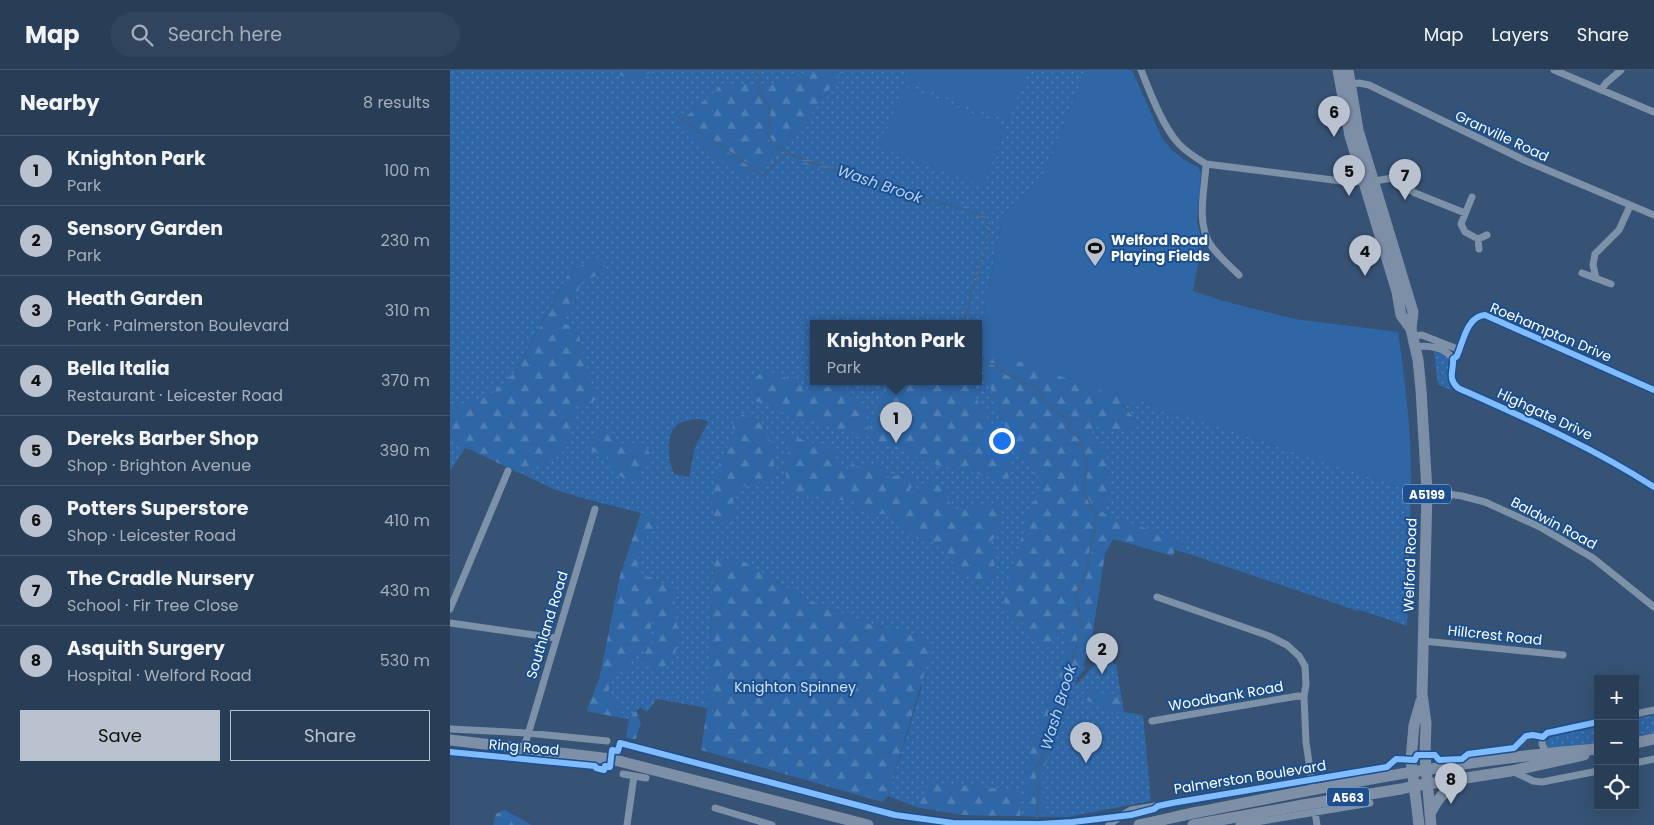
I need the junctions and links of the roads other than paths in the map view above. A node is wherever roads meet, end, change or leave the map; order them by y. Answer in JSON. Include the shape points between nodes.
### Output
{"nodes":[{"id":1,"x":1140,"y":70,"type":"edge"},
{"id":2,"x":1338,"y":70,"type":"edge"},
{"id":3,"x":1348,"y":70,"type":"edge"},
{"id":4,"x":1554,"y":70,"type":"edge"},
{"id":5,"x":1621,"y":70,"type":"edge"},
{"id":6,"x":1345,"y":84,"type":"junction"},
{"id":7,"x":1601,"y":90,"type":"junction"},
{"id":8,"x":1654,"y":112,"type":"edge"},
{"id":9,"x":1206,"y":164,"type":"junction"},
{"id":10,"x":1368,"y":181,"type":"junction"},
{"id":11,"x":1472,"y":197,"type":"dead end"},
{"id":12,"x":1630,"y":206,"type":"junction"},
{"id":13,"x":1465,"y":213,"type":"junction"},
{"id":14,"x":1654,"y":215,"type":"edge"},
{"id":15,"x":1486,"y":235,"type":"dead end"},
{"id":16,"x":1478,"y":239,"type":"junction"},
{"id":17,"x":1479,"y":249,"type":"dead end"},
{"id":18,"x":1582,"y":273,"type":"dead end"},
{"id":19,"x":1238,"y":275,"type":"dead end"},
{"id":20,"x":1596,"y":278,"type":"junction"},
{"id":21,"x":1611,"y":284,"type":"dead end"},
{"id":22,"x":1413,"y":337,"type":"junction"},
{"id":23,"x":1457,"y":354,"type":"junction"},
{"id":24,"x":1654,"y":390,"type":"edge"},
{"id":25,"x":508,"y":472,"type":"dead end"},
{"id":26,"x":1654,"y":487,"type":"edge"},
{"id":27,"x":1427,"y":491,"type":"junction"},
{"id":28,"x":595,"y":509,"type":"dead end"},
{"id":29,"x":1157,"y":597,"type":"dead end"},
{"id":30,"x":1654,"y":607,"type":"edge"},
{"id":31,"x":450,"y":609,"type":"edge"},
{"id":32,"x":450,"y":624,"type":"edge"},
{"id":33,"x":556,"y":638,"type":"junction"},
{"id":34,"x":1423,"y":641,"type":"junction"},
{"id":35,"x":1563,"y":655,"type":"dead end"},
{"id":36,"x":1422,"y":694,"type":"junction"},
{"id":37,"x":1304,"y":697,"type":"junction"},
{"id":38,"x":1654,"y":710,"type":"edge"},
{"id":39,"x":1639,"y":713,"type":"edge"},
{"id":40,"x":1152,"y":721,"type":"dead end"},
{"id":41,"x":1594,"y":723,"type":"edge"},
{"id":42,"x":450,"y":729,"type":"edge"},
{"id":43,"x":527,"y":733,"type":"junction"},
{"id":44,"x":1543,"y":737,"type":"junction"},
{"id":45,"x":1654,"y":739,"type":"edge"},
{"id":46,"x":450,"y":740,"type":"edge"},
{"id":47,"x":607,"y":741,"type":"dead end"},
{"id":48,"x":1639,"y":742,"type":"edge"},
{"id":49,"x":524,"y":748,"type":"junction"},
{"id":50,"x":1594,"y":750,"type":"edge"},
{"id":51,"x":1594,"y":751,"type":"edge"},
{"id":52,"x":450,"y":752,"type":"edge"},
{"id":53,"x":1546,"y":753,"type":"junction"},
{"id":54,"x":1468,"y":754,"type":"dead end"},
{"id":55,"x":1396,"y":759,"type":"dead end"},
{"id":56,"x":1654,"y":759,"type":"edge"},
{"id":57,"x":1639,"y":762,"type":"edge"},
{"id":58,"x":595,"y":766,"type":"dead end"},
{"id":59,"x":1426,"y":770,"type":"junction"},
{"id":60,"x":1511,"y":771,"type":"junction"},
{"id":61,"x":1594,"y":771,"type":"edge"},
{"id":62,"x":1412,"y":773,"type":"junction"},
{"id":63,"x":623,"y":774,"type":"dead end"},
{"id":64,"x":634,"y":776,"type":"junction"},
{"id":65,"x":646,"y":778,"type":"dead end"},
{"id":66,"x":1470,"y":778,"type":"junction"},
{"id":67,"x":1428,"y":784,"type":"junction"},
{"id":68,"x":1313,"y":785,"type":"junction"},
{"id":69,"x":1414,"y":786,"type":"junction"},
{"id":70,"x":1350,"y":797,"type":"junction"},
{"id":71,"x":1370,"y":803,"type":"dead end"},
{"id":72,"x":715,"y":808,"type":"dead end"},
{"id":73,"x":1315,"y":812,"type":"junction"},
{"id":74,"x":1431,"y":812,"type":"junction"},
{"id":75,"x":628,"y":825,"type":"edge"},
{"id":76,"x":772,"y":825,"type":"edge"},
{"id":77,"x":868,"y":825,"type":"edge"},
{"id":78,"x":1109,"y":825,"type":"edge"},
{"id":79,"x":1139,"y":825,"type":"edge"},
{"id":80,"x":1193,"y":825,"type":"edge"},
{"id":81,"x":1238,"y":825,"type":"edge"},
{"id":82,"x":1317,"y":825,"type":"edge"},
{"id":83,"x":1419,"y":825,"type":"edge"},
{"id":84,"x":1431,"y":825,"type":"edge"}],
"edges":[{"from":1,"to":9,"type":"street","via":[[1177,142]]},
{"from":2,"to":6,"type":"main road","number":"A5199"},
{"from":3,"to":6,"type":"main road","number":"A5199"},
{"from":4,"to":7,"type":"street"},
{"from":5,"to":7,"type":"street"},
{"from":6,"to":10,"type":"main road","number":"A5199","via":[[1350,136]]},
{"from":6,"to":12,"type":"street","name":"Granville Road","via":[[1369,85],[1526,161]]},
{"from":7,"to":8,"type":"street"},
{"from":9,"to":10,"type":"street","via":[[1329,180]]},
{"from":9,"to":19,"type":"street","via":[[1203,229],[1211,246]]},
{"from":10,"to":13,"type":"street","via":[[1393,178],[1415,193]]},
{"from":10,"to":22,"type":"main road","number":"A5199","via":[[1401,314]]},
{"from":11,"to":13,"type":"street"},
{"from":12,"to":14,"type":"street","name":"Granville Road"},
{"from":12,"to":20,"type":"street","via":[[1619,230],[1595,254]]},
{"from":13,"to":16,"type":"street","via":[[1462,228]]},
{"from":15,"to":16,"type":"street"},
{"from":16,"to":17,"type":"street"},
{"from":18,"to":20,"type":"street"},
{"from":20,"to":21,"type":"street"},
{"from":22,"to":23,"type":"street"},
{"from":22,"to":23,"type":"street","via":[[1422,335]]},
{"from":22,"to":27,"type":"main road","name":"Welford Road","number":"A5199","via":[[1424,414]]},
{"from":23,"to":24,"type":"street","name":"Roehampton Drive","via":[[1473,319],[1485,315]]},
{"from":23,"to":26,"type":"street","name":"Highgate Drive","via":[[1450,376],[1458,388],[1567,437]]},
{"from":25,"to":31,"type":"street"},
{"from":27,"to":30,"type":"street","name":"Baldwin Road","via":[[1485,502],[1540,528],[1592,558]]},
{"from":27,"to":34,"type":"main road","name":"Welford Road","number":"A5199"},
{"from":28,"to":33,"type":"street","name":"Southland Road"},
{"from":29,"to":37,"type":"street","via":[[1287,645],[1305,666]]},
{"from":32,"to":33,"type":"street"},
{"from":33,"to":43,"type":"street","name":"Southland Road"},
{"from":34,"to":35,"type":"street","name":"Hillcrest Road"},
{"from":34,"to":36,"type":"main road","name":"Welford Road","number":"A5199"},
{"from":36,"to":59,"type":"main road","name":"Welford Road","number":"A5199"},
{"from":36,"to":62,"type":"main road","name":"Welford Road","number":"A5199","via":[[1414,725],[1410,760]]},
{"from":37,"to":40,"type":"street","name":"Woodbank Road"},
{"from":37,"to":68,"type":"street","via":[[1306,742]]},
{"from":38,"to":39,"type":"street"},
{"from":41,"to":44,"type":"street","via":[[1547,733]]},
{"from":42,"to":43,"type":"street","name":"Ring Road"},
{"from":43,"to":47,"type":"street","name":"Ring Road"},
{"from":43,"to":49,"type":"street","name":"Southland Road"},
{"from":44,"to":53,"type":"street"},
{"from":44,"to":54,"type":"street","via":[[1526,736],[1514,748]]},
{"from":45,"to":48,"type":"highway"},
{"from":46,"to":49,"type":"highway"},
{"from":49,"to":77,"type":"highway","via":[[612,759]]},
{"from":50,"to":53,"type":"highway","number":"A563"},
{"from":51,"to":60,"type":"highway","number":"A563"},
{"from":52,"to":58,"type":"street","name":"Ring Road"},
{"from":53,"to":59,"type":"highway","number":"A563"},
{"from":55,"to":68,"type":"street","name":"Palmerston Boulevard","via":[[1387,767]]},
{"from":56,"to":57,"type":"street"},
{"from":59,"to":62,"type":"highway","number":"A563"},
{"from":59,"to":67,"type":"main road","name":"Welford Road","number":"A5199"},
{"from":60,"to":61,"type":"street","via":[[1542,782]]},
{"from":60,"to":66,"type":"highway","number":"A563"},
{"from":62,"to":68,"type":"highway","number":"A563"},
{"from":62,"to":69,"type":"main road","name":"Welford Road","number":"A5199"},
{"from":63,"to":64,"type":"street"},
{"from":64,"to":65,"type":"street"},
{"from":64,"to":75,"type":"street"},
{"from":66,"to":67,"type":"highway","number":"A563"},
{"from":66,"to":74,"type":"highway","number":"A563","via":[[1443,792]]},
{"from":67,"to":69,"type":"highway","number":"A563"},
{"from":67,"to":74,"type":"main road","name":"Welford Road","number":"A5199"},
{"from":68,"to":70,"type":"highway","via":[[1319,796]]},
{"from":68,"to":78,"type":"street","name":"Palmerston Boulevard","via":[[1131,810]]},
{"from":68,"to":79,"type":"highway","number":"A563"},
{"from":69,"to":70,"type":"highway","number":"A563"},
{"from":69,"to":83,"type":"main road","name":"Welford Road","number":"A5199"},
{"from":70,"to":80,"type":"highway","number":"A563"},
{"from":71,"to":73,"type":"street"},
{"from":72,"to":76,"type":"street"},
{"from":73,"to":81,"type":"street"},
{"from":73,"to":82,"type":"street"},
{"from":74,"to":84,"type":"main road","name":"Welford Road","number":"A5199"}]}
